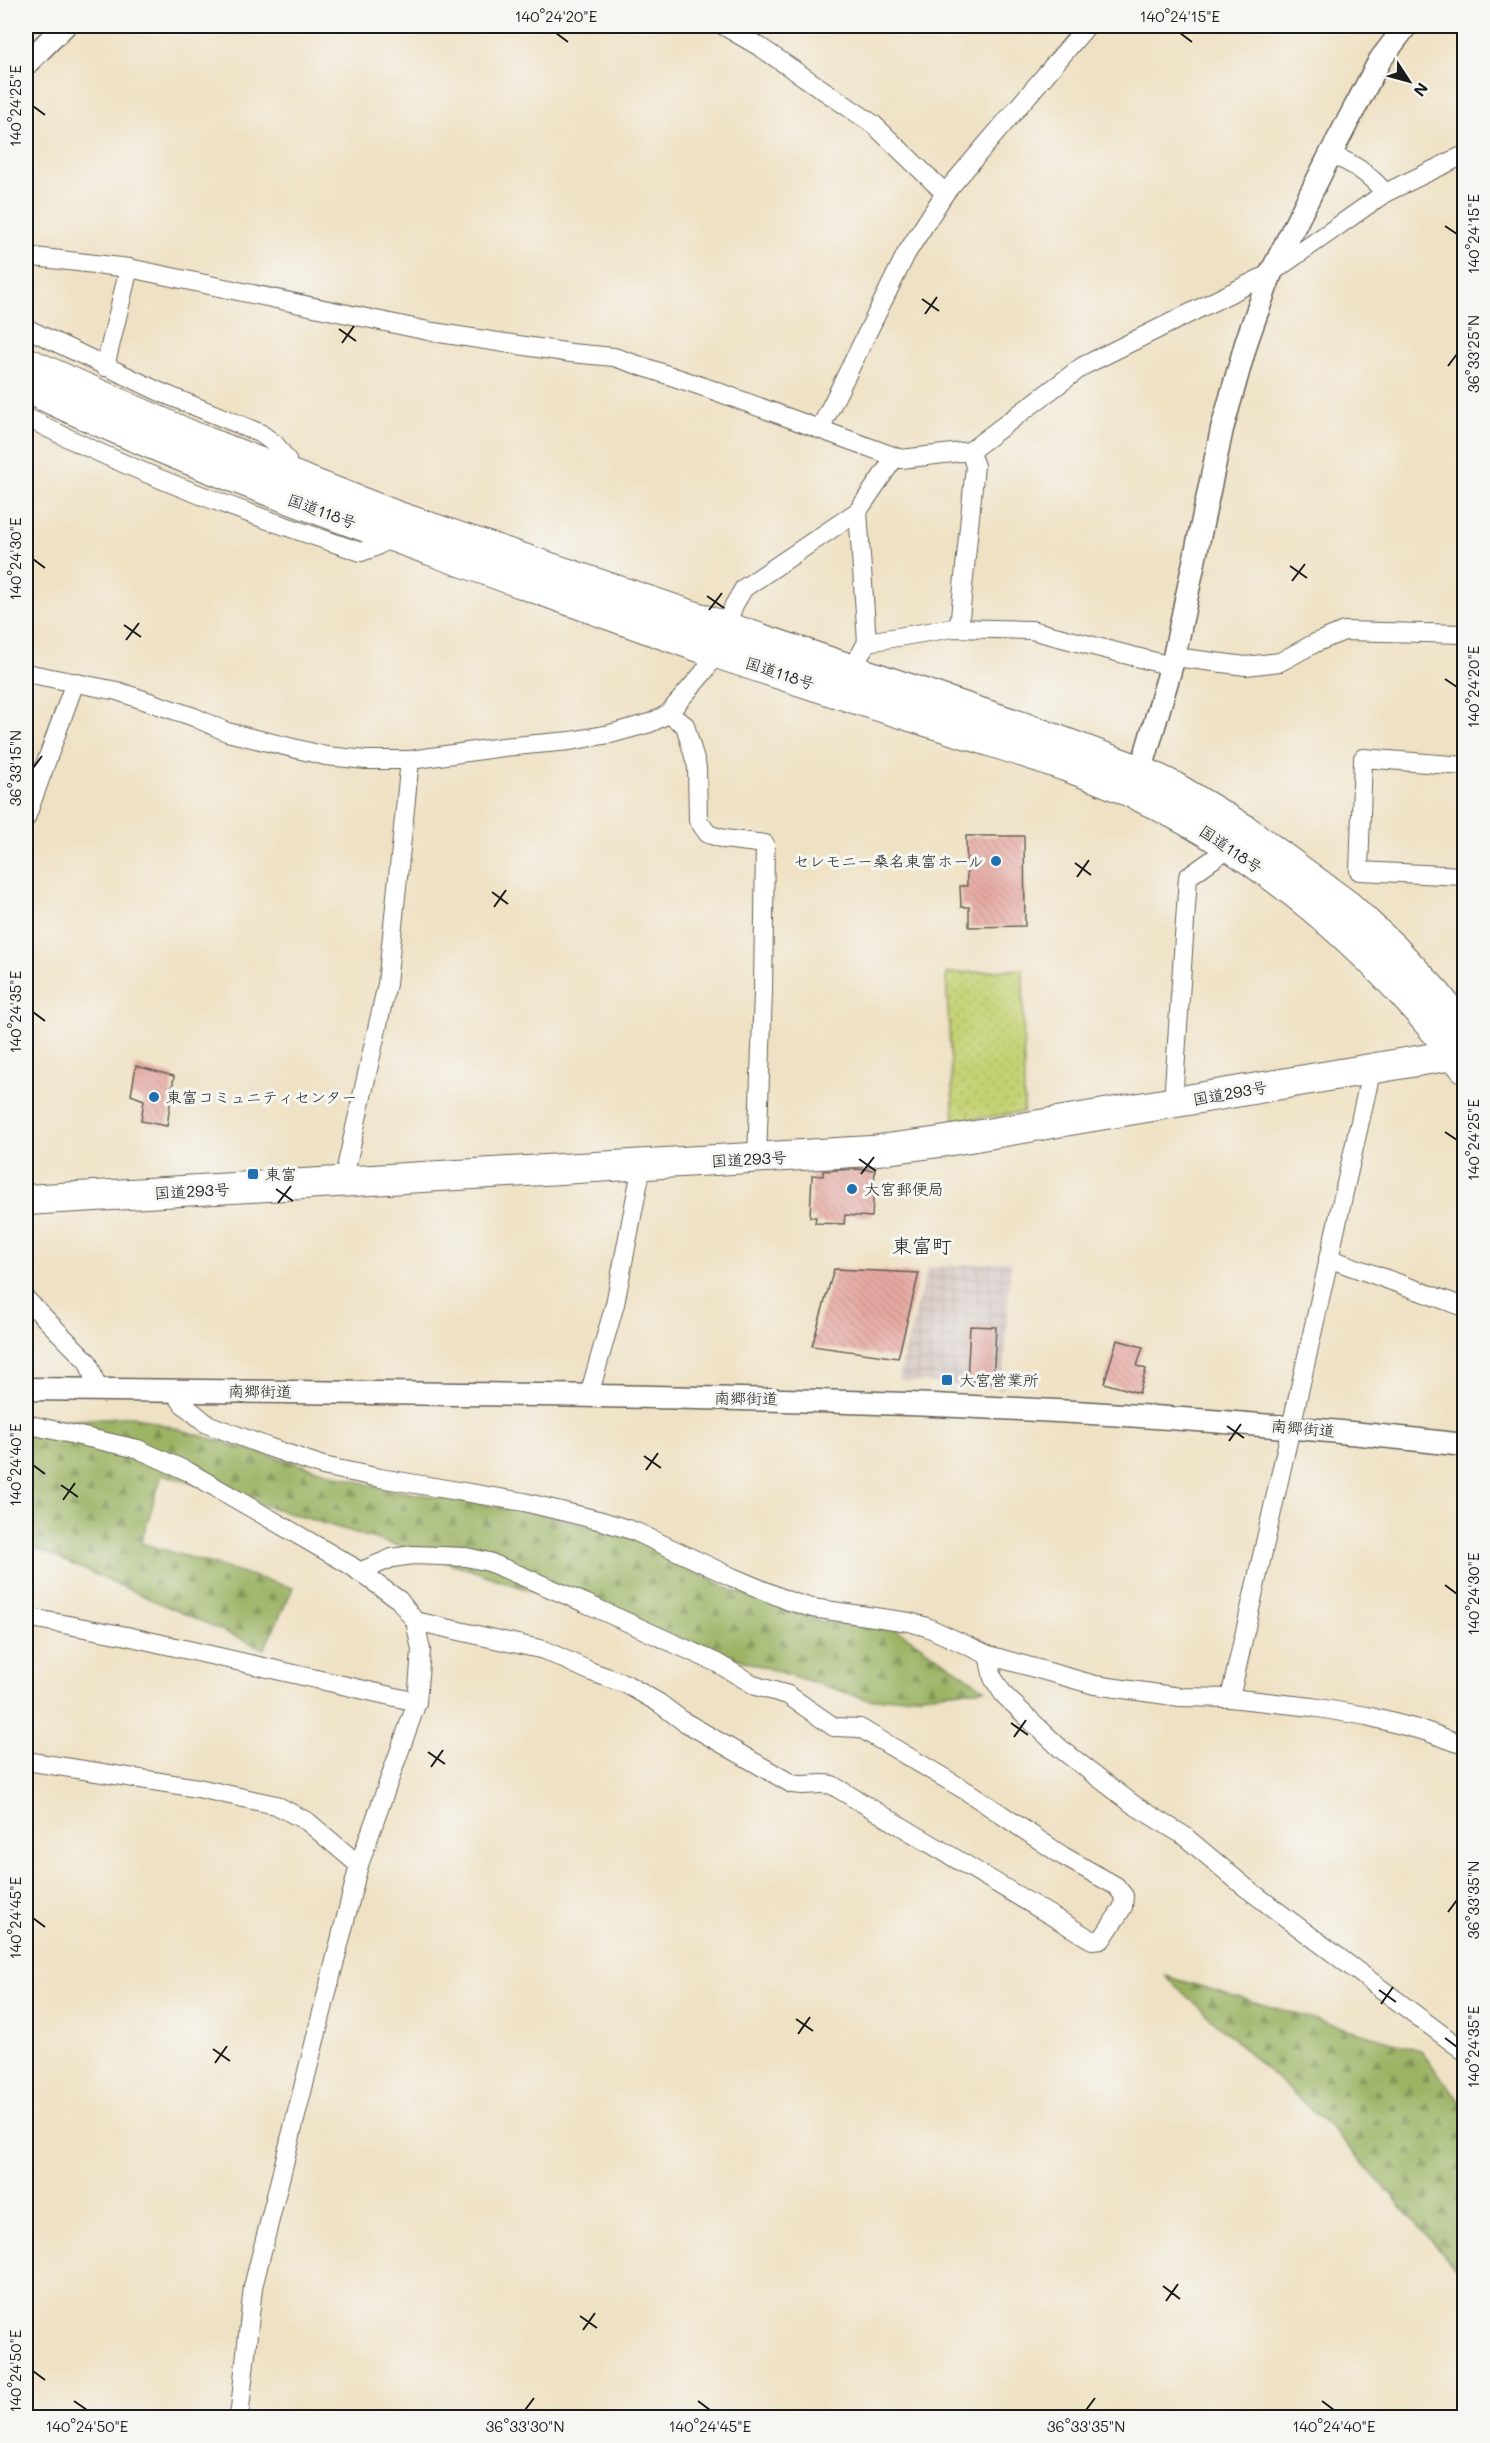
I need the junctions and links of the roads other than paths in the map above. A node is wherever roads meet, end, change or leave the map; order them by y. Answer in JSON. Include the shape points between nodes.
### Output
{"nodes":[{"id":1,"x":64,"y":26,"type":"edge"},
{"id":2,"x":724,"y":26,"type":"edge"},
{"id":3,"x":1087,"y":26,"type":"edge"},
{"id":4,"x":1406,"y":26,"type":"edge"},
{"id":5,"x":26,"y":64,"type":"edge"},
{"id":6,"x":1330,"y":155,"type":"junction"},
{"id":7,"x":1464,"y":155,"type":"edge"},
{"id":8,"x":1385,"y":192,"type":"junction"},
{"id":9,"x":945,"y":193,"type":"junction"},
{"id":10,"x":26,"y":256,"type":"edge"},
{"id":11,"x":129,"y":268,"type":"junction"},
{"id":12,"x":1271,"y":273,"type":"junction"},
{"id":13,"x":26,"y":328,"type":"edge"},
{"id":14,"x":26,"y":362,"type":"edge"},
{"id":15,"x":105,"y":367,"type":"junction"},
{"id":16,"x":26,"y":387,"type":"edge"},
{"id":17,"x":26,"y":417,"type":"edge"},
{"id":18,"x":820,"y":429,"type":"junction"},
{"id":19,"x":970,"y":452,"type":"junction"},
{"id":20,"x":895,"y":457,"type":"junction"},
{"id":21,"x":286,"y":472,"type":"junction"},
{"id":22,"x":858,"y":511,"type":"junction"},
{"id":23,"x":393,"y":536,"type":"junction"},
{"id":24,"x":959,"y":628,"type":"junction"},
{"id":25,"x":1464,"y":634,"type":"edge"},
{"id":26,"x":720,"y":640,"type":"junction"},
{"id":27,"x":867,"y":642,"type":"junction"},
{"id":28,"x":1173,"y":661,"type":"junction"},
{"id":29,"x":852,"y":670,"type":"junction"},
{"id":30,"x":26,"y":673,"type":"edge"},
{"id":31,"x":75,"y":682,"type":"junction"},
{"id":32,"x":668,"y":714,"type":"junction"},
{"id":33,"x":410,"y":760,"type":"junction"},
{"id":34,"x":1464,"y":766,"type":"edge"},
{"id":35,"x":1138,"y":782,"type":"junction"},
{"id":36,"x":26,"y":818,"type":"edge"},
{"id":37,"x":1230,"y":847,"type":"junction"},
{"id":38,"x":1464,"y":876,"type":"edge"},
{"id":39,"x":1462,"y":1051,"type":"edge"},
{"id":40,"x":1372,"y":1068,"type":"junction"},
{"id":41,"x":1173,"y":1102,"type":"junction"},
{"id":42,"x":757,"y":1158,"type":"junction"},
{"id":43,"x":642,"y":1165,"type":"junction"},
{"id":44,"x":343,"y":1182,"type":"junction"},
{"id":45,"x":26,"y":1200,"type":"edge"},
{"id":46,"x":1328,"y":1258,"type":"junction"},
{"id":47,"x":26,"y":1299,"type":"edge"},
{"id":48,"x":1464,"y":1307,"type":"edge"},
{"id":49,"x":26,"y":1389,"type":"edge"},
{"id":50,"x":98,"y":1390,"type":"junction"},
{"id":51,"x":173,"y":1390,"type":"junction"},
{"id":52,"x":589,"y":1395,"type":"junction"},
{"id":53,"x":26,"y":1424,"type":"edge"},
{"id":54,"x":1290,"y":1427,"type":"junction"},
{"id":55,"x":1464,"y":1445,"type":"edge"},
{"id":56,"x":359,"y":1572,"type":"junction"},
{"id":57,"x":26,"y":1617,"type":"edge"},
{"id":58,"x":415,"y":1621,"type":"junction"},
{"id":59,"x":987,"y":1655,"type":"junction"},
{"id":60,"x":1230,"y":1698,"type":"junction"},
{"id":61,"x":417,"y":1702,"type":"junction"},
{"id":62,"x":1464,"y":1745,"type":"edge"},
{"id":63,"x":26,"y":1761,"type":"edge"},
{"id":64,"x":359,"y":1865,"type":"junction"},
{"id":65,"x":1464,"y":2051,"type":"edge"},
{"id":66,"x":239,"y":2418,"type":"edge"}],
"edges":[{"from":1,"to":5,"type":"street"},
{"from":2,"to":9,"type":"street","via":[[873,124]]},
{"from":3,"to":9,"type":"street"},
{"from":4,"to":6,"type":"street","via":[[1380,60]]},
{"from":6,"to":8,"type":"street","via":[[1370,175]]},
{"from":6,"to":12,"type":"street"},
{"from":7,"to":8,"type":"street"},
{"from":8,"to":12,"type":"street"},
{"from":9,"to":18,"type":"street","via":[[906,254]]},
{"from":10,"to":11,"type":"street"},
{"from":11,"to":15,"type":"street"},
{"from":11,"to":18,"type":"street","via":[[433,332],[614,357]]},
{"from":12,"to":19,"type":"street","via":[[1083,366]]},
{"from":12,"to":28,"type":"street","via":[[1246,340],[1222,429]]},
{"from":13,"to":15,"type":"street"},
{"from":14,"to":21,"type":"highway","name":"国道118号","via":[[196,438]]},
{"from":15,"to":21,"type":"street","via":[[260,433],[287,460]]},
{"from":16,"to":23,"type":"highway","name":"国道118号","via":[[191,461]]},
{"from":17,"to":23,"type":"street","via":[[181,488],[362,552]]},
{"from":18,"to":20,"type":"street"},
{"from":19,"to":20,"type":"street"},
{"from":19,"to":24,"type":"street","via":[[975,466]]},
{"from":20,"to":22,"type":"street"},
{"from":21,"to":26,"type":"highway","name":"国道118号"},
{"from":22,"to":26,"type":"street","via":[[744,588]]},
{"from":22,"to":27,"type":"street"},
{"from":23,"to":26,"type":"highway","name":"国道118号"},
{"from":24,"to":27,"type":"street"},
{"from":24,"to":28,"type":"street","via":[[1031,630]]},
{"from":25,"to":28,"type":"street","via":[[1344,631],[1280,662],[1246,666]]},
{"from":26,"to":29,"type":"highway","name":"国道118号"},
{"from":26,"to":32,"type":"street","via":[[704,672]]},
{"from":26,"to":35,"type":"highway","name":"国道118号","via":[[1017,750]]},
{"from":27,"to":29,"type":"street"},
{"from":28,"to":35,"type":"street"},
{"from":29,"to":35,"type":"highway","name":"国道118号","via":[[1025,728]]},
{"from":30,"to":31,"type":"street"},
{"from":31,"to":33,"type":"street","via":[[145,699],[227,732],[326,756]]},
{"from":31,"to":36,"type":"street"},
{"from":32,"to":33,"type":"street","via":[[610,734]]},
{"from":32,"to":42,"type":"street","via":[[684,725],[697,767],[698,820],[708,834],[765,844]]},
{"from":33,"to":44,"type":"street","via":[[387,984]]},
{"from":34,"to":38,"type":"street","via":[[1363,758],[1359,872]]},
{"from":35,"to":37,"type":"highway","name":"国道118号"},
{"from":35,"to":39,"type":"highway","name":"国道118号","via":[[1174,787],[1244,829],[1347,905],[1437,995]]},
{"from":37,"to":39,"type":"highway","name":"国道118号","via":[[1333,923]]},
{"from":37,"to":41,"type":"street","via":[[1188,877]]},
{"from":39,"to":40,"type":"highway","name":"国道293号"},
{"from":40,"to":41,"type":"highway","name":"国道293号"},
{"from":40,"to":46,"type":"street"},
{"from":41,"to":42,"type":"highway","name":"国道293号","via":[[940,1142]]},
{"from":42,"to":43,"type":"highway","name":"国道293号"},
{"from":43,"to":44,"type":"highway","name":"国道293号"},
{"from":43,"to":52,"type":"street","via":[[615,1304]]},
{"from":44,"to":45,"type":"highway","name":"国道293号"},
{"from":46,"to":48,"type":"street"},
{"from":46,"to":54,"type":"street"},
{"from":47,"to":50,"type":"street","via":[[88,1362]]},
{"from":49,"to":50,"type":"street","name":"南郷街道"},
{"from":50,"to":51,"type":"street","name":"南郷街道"},
{"from":51,"to":52,"type":"street","name":"南郷街道"},
{"from":51,"to":59,"type":"street","via":[[207,1424],[323,1466],[524,1502],[602,1521],[634,1531],[789,1601],[834,1613],[909,1622]]},
{"from":52,"to":54,"type":"street","name":"南郷街道","via":[[946,1404],[1143,1414]]},
{"from":53,"to":56,"type":"street","via":[[138,1449],[189,1472]]},
{"from":54,"to":55,"type":"street","name":"南郷街道"},
{"from":54,"to":60,"type":"street"},
{"from":56,"to":58,"type":"street","via":[[399,1600]]},
{"from":56,"to":58,"type":"street","via":[[392,1558],[412,1555],[466,1557],[489,1562],[585,1603],[717,1663],[756,1686],[788,1695],[834,1727],[860,1728],[1116,1886],[1124,1896],[1123,1907],[1102,1939],[1092,1940],[832,1785],[792,1784],[626,1684],[544,1650]]},
{"from":57,"to":61,"type":"street","via":[[138,1638]]},
{"from":58,"to":61,"type":"street","via":[[421,1650]]},
{"from":59,"to":60,"type":"street","via":[[1095,1685],[1180,1697]]},
{"from":59,"to":65,"type":"street","via":[[993,1678],[1004,1695],[1061,1749],[1183,1835],[1245,1887]]},
{"from":60,"to":62,"type":"street","via":[[1367,1716]]},
{"from":61,"to":64,"type":"street"},
{"from":63,"to":64,"type":"street","via":[[198,1788],[276,1805],[308,1822]]},
{"from":64,"to":66,"type":"street","via":[[253,2287]]}]}
